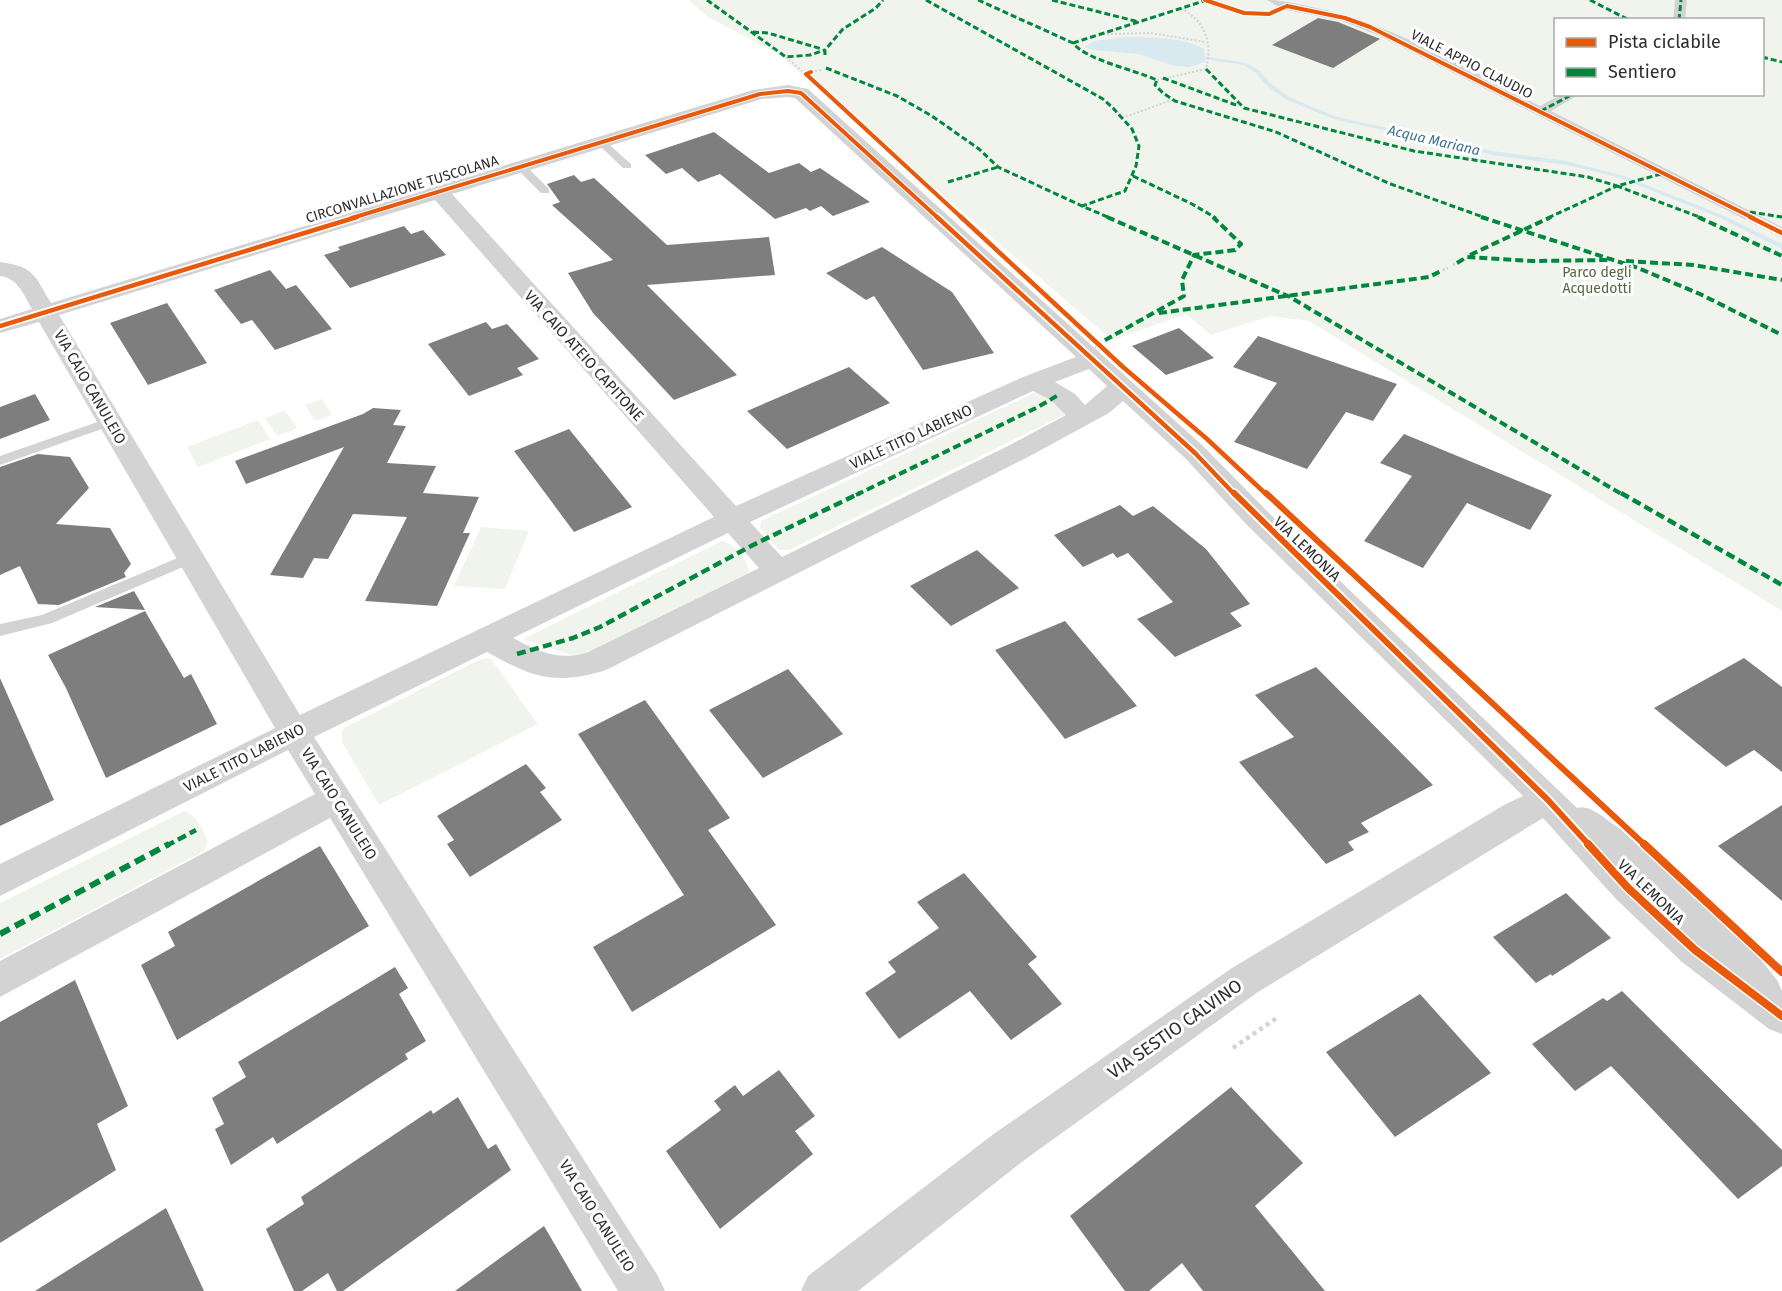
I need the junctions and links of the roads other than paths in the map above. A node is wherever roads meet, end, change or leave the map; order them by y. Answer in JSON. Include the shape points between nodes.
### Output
{"nodes":[{"id":1,"x":1273,"y":0,"type":"edge"},
{"id":2,"x":1681,"y":0,"type":"edge"},
{"id":3,"x":1679,"y":18,"type":"edge"},
{"id":4,"x":1569,"y":96,"type":"edge"},
{"id":5,"x":812,"y":102,"type":"joint"},
{"id":6,"x":1541,"y":111,"type":"junction"},
{"id":7,"x":601,"y":142,"type":"junction"},
{"id":8,"x":520,"y":166,"type":"junction"},
{"id":9,"x":627,"y":166,"type":"dead end"},
{"id":10,"x":438,"y":191,"type":"junction"},
{"id":11,"x":545,"y":191,"type":"dead end"},
{"id":12,"x":1782,"y":233,"type":"edge"},
{"id":13,"x":0,"y":269,"type":"edge"},
{"id":14,"x":46,"y":311,"type":"junction"},
{"id":15,"x":0,"y":326,"type":"edge"},
{"id":16,"x":1092,"y":359,"type":"junction"},
{"id":17,"x":1032,"y":382,"type":"junction"},
{"id":18,"x":1114,"y":393,"type":"junction"},
{"id":19,"x":1080,"y":418,"type":"junction"},
{"id":20,"x":109,"y":422,"type":"junction"},
{"id":21,"x":0,"y":461,"type":"edge"},
{"id":22,"x":730,"y":520,"type":"junction"},
{"id":23,"x":192,"y":556,"type":"junction"},
{"id":24,"x":777,"y":570,"type":"junction"},
{"id":25,"x":0,"y":630,"type":"edge"},
{"id":26,"x":489,"y":639,"type":"junction"},
{"id":27,"x":294,"y":732,"type":"junction"},
{"id":28,"x":336,"y":799,"type":"junction"},
{"id":29,"x":1548,"y":800,"type":"junction"},
{"id":30,"x":0,"y":881,"type":"edge"},
{"id":31,"x":0,"y":980,"type":"edge"},
{"id":32,"x":1780,"y":1014,"type":"edge"},
{"id":33,"x":643,"y":1291,"type":"edge"},
{"id":34,"x":823,"y":1291,"type":"edge"}],
"edges":[{"from":1,"to":6,"type":"street","name":"VIALE APPIO CLAUDIO","via":[[1370,27]]},
{"from":2,"to":3,"type":"street"},
{"from":4,"to":6,"type":"street"},
{"from":5,"to":7,"type":"street","name":"CIRCONVALLAZIONE TUSCOLANA","via":[[797,92],[771,92]]},
{"from":5,"to":16,"type":"street","name":"VIA LEMONIA"},
{"from":6,"to":12,"type":"street","name":"VIALE APPIO CLAUDIO"},
{"from":7,"to":8,"type":"street","name":"CIRCONVALLAZIONE TUSCOLANA"},
{"from":7,"to":9,"type":"lane"},
{"from":8,"to":10,"type":"street","name":"CIRCONVALLAZIONE TUSCOLANA"},
{"from":8,"to":11,"type":"lane"},
{"from":10,"to":14,"type":"street","name":"CIRCONVALLAZIONE TUSCOLANA"},
{"from":10,"to":22,"type":"street","name":"VIA CAIO ATEIO CAPITONE"},
{"from":13,"to":14,"type":"street","via":[[23,275]]},
{"from":14,"to":15,"type":"street","name":"CIRCONVALLAZIONE TUSCOLANA"},
{"from":14,"to":20,"type":"street","name":"VIA CAIO CANULEIO"},
{"from":16,"to":17,"type":"street","name":"VIALE TITO LABIENO"},
{"from":16,"to":18,"type":"street","name":"VIA LEMONIA"},
{"from":17,"to":19,"type":"street","via":[[1060,394]]},
{"from":17,"to":22,"type":"street","name":"VIALE TITO LABIENO"},
{"from":18,"to":19,"type":"street"},
{"from":18,"to":29,"type":"street","name":"VIA LEMONIA","via":[[1179,464],[1257,517]]},
{"from":19,"to":24,"type":"street","via":[[980,472]]},
{"from":20,"to":21,"type":"lane"},
{"from":20,"to":23,"type":"street","name":"VIA CAIO CANULEIO"},
{"from":22,"to":24,"type":"street"},
{"from":22,"to":26,"type":"street","name":"VIALE TITO LABIENO"},
{"from":23,"to":25,"type":"lane","via":[[47,619]]},
{"from":23,"to":27,"type":"street","name":"VIA CAIO CANULEIO"},
{"from":24,"to":26,"type":"street","via":[[578,667],[542,666]]},
{"from":26,"to":27,"type":"street","name":"VIALE TITO LABIENO"},
{"from":27,"to":28,"type":"street","name":"VIA CAIO CANULEIO"},
{"from":27,"to":30,"type":"street","name":"VIALE TITO LABIENO"},
{"from":28,"to":31,"type":"street"},
{"from":28,"to":33,"type":"street","name":"VIA CAIO CANULEIO"},
{"from":29,"to":32,"type":"street","name":"VIA LEMONIA","via":[[1609,839],[1689,906],[1733,949]]},
{"from":29,"to":34,"type":"street","name":"VIA SESTIO CALVINO","via":[[1516,815],[1245,980],[1009,1147]]}]}
